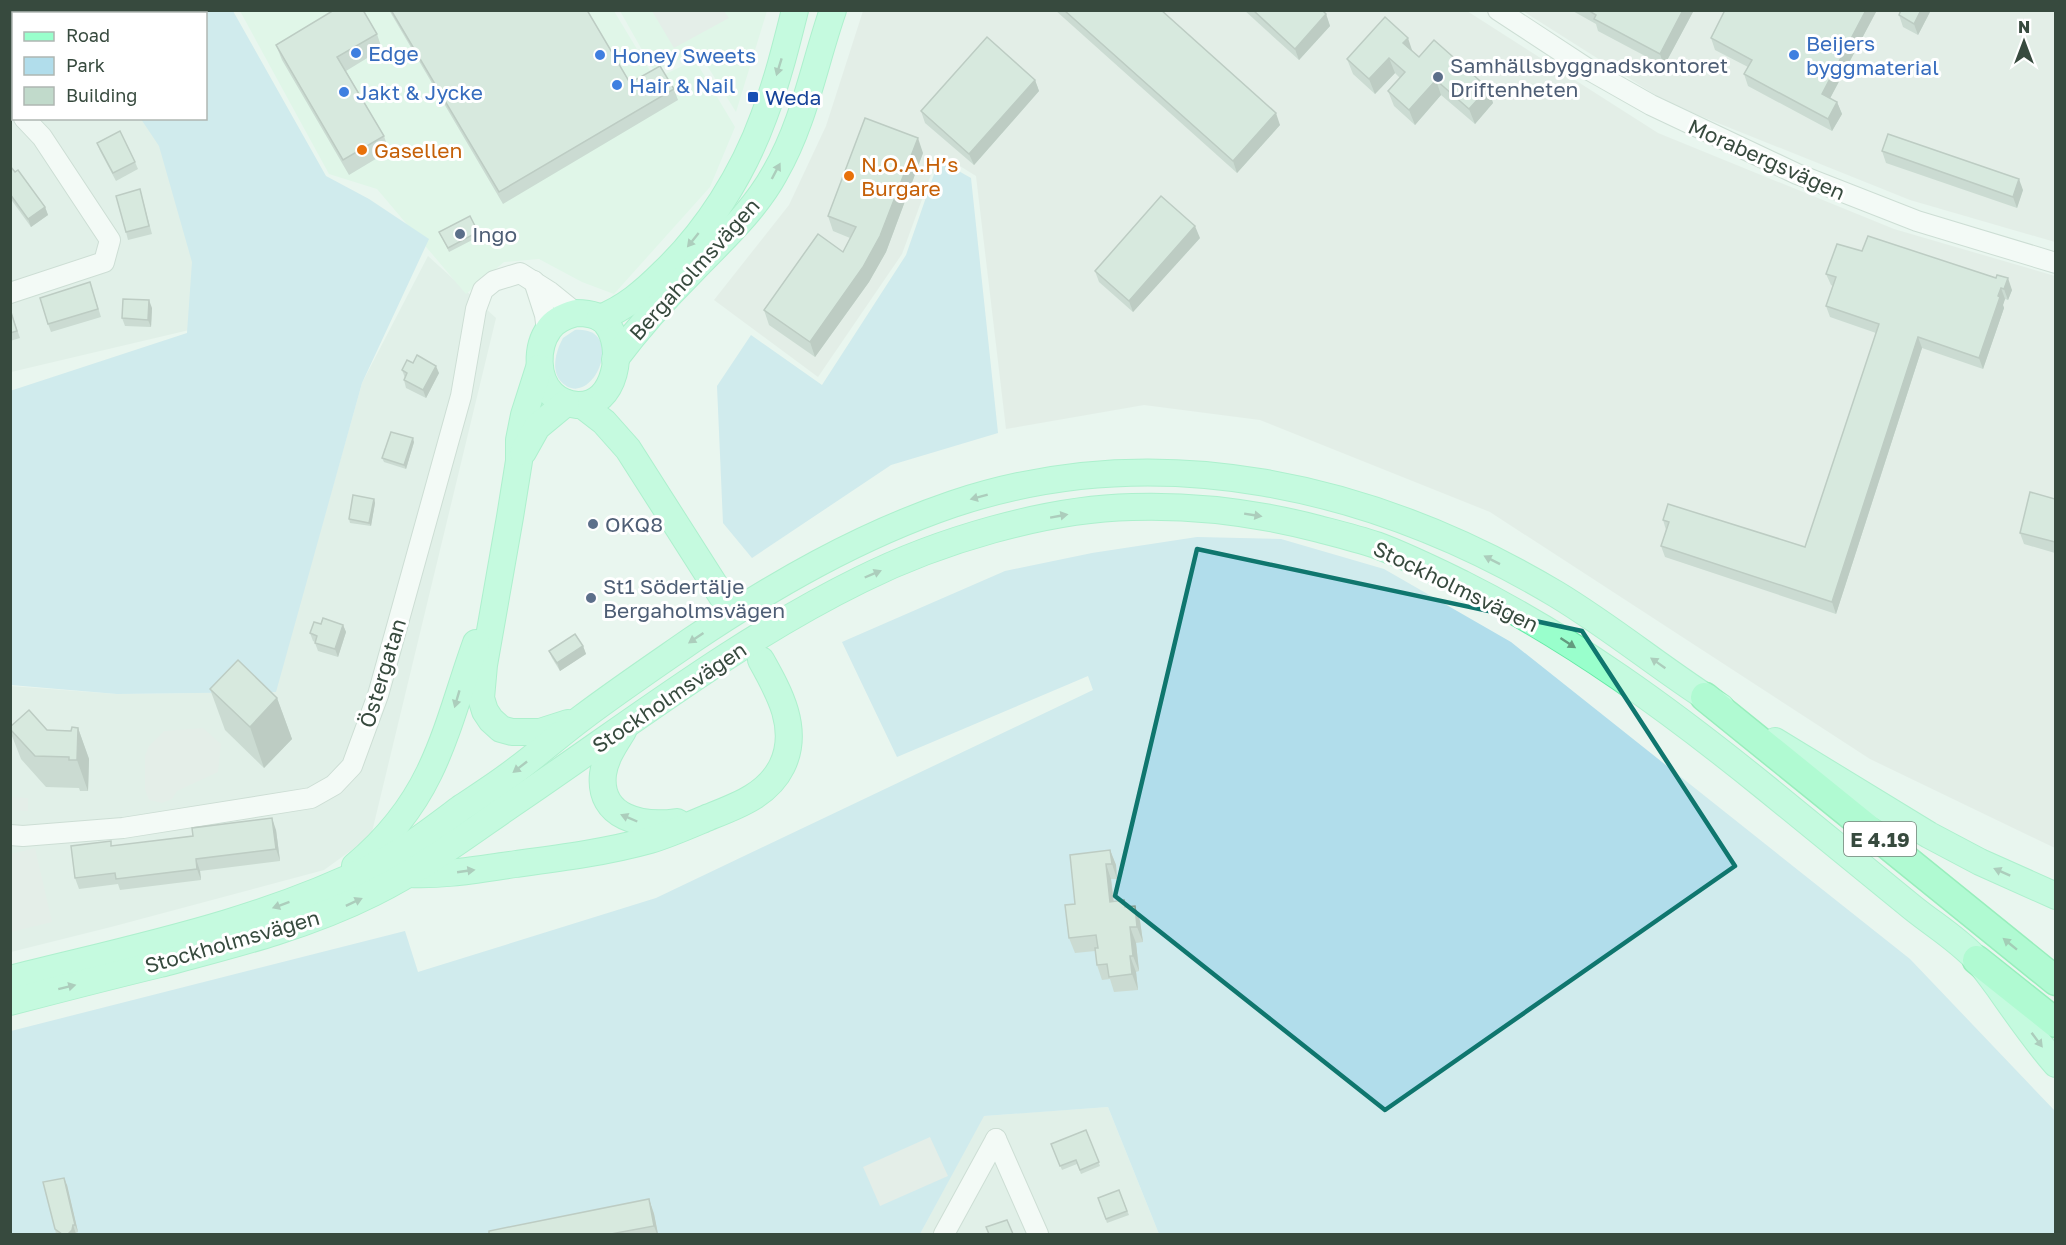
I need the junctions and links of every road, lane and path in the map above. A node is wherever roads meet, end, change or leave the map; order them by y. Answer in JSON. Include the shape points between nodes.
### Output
{"nodes":[{"id":1,"x":795,"y":10,"type":"edge"},
{"id":2,"x":833,"y":10,"type":"edge"},
{"id":3,"x":1498,"y":10,"type":"edge"},
{"id":4,"x":26,"y":120,"type":"edge"},
{"id":5,"x":2055,"y":263,"type":"edge"},
{"id":6,"x":534,"y":280,"type":"junction"},
{"id":7,"x":10,"y":293,"type":"edge"},
{"id":8,"x":588,"y":316,"type":"junction"},
{"id":9,"x":547,"y":331,"type":"junction"},
{"id":10,"x":615,"y":359,"type":"junction"},
{"id":11,"x":539,"y":368,"type":"junction"},
{"id":12,"x":608,"y":388,"type":"junction"},
{"id":13,"x":574,"y":404,"type":"junction"},
{"id":14,"x":628,"y":449,"type":"junction"},
{"id":15,"x":519,"y":461,"type":"junction"},
{"id":16,"x":498,"y":584,"type":"junction"},
{"id":17,"x":723,"y":598,"type":"dead end"},
{"id":18,"x":761,"y":660,"type":"dead end"},
{"id":19,"x":1705,"y":697,"type":"junction"},
{"id":20,"x":582,"y":718,"type":"junction"},
{"id":21,"x":626,"y":726,"type":"junction"},
{"id":22,"x":707,"y":818,"type":"junction"},
{"id":23,"x":10,"y":835,"type":"edge"},
{"id":24,"x":408,"y":874,"type":"junction"},
{"id":25,"x":336,"y":884,"type":"junction"},
{"id":26,"x":2055,"y":896,"type":"edge"},
{"id":27,"x":1977,"y":960,"type":"junction"},
{"id":28,"x":10,"y":979,"type":"edge"},
{"id":29,"x":2055,"y":981,"type":"edge"},
{"id":30,"x":10,"y":1002,"type":"edge"},
{"id":31,"x":2055,"y":1023,"type":"edge"},
{"id":32,"x":2055,"y":1064,"type":"edge"},
{"id":33,"x":944,"y":1234,"type":"edge"},
{"id":34,"x":1038,"y":1234,"type":"edge"}],
"edges":[{"from":1,"to":8,"type":"main road","name":"Bergaholmsvägen","one_way":true,"via":[[764,117],[735,180],[711,219],[644,292],[625,306]]},
{"from":10,"to":2,"type":"main road","name":"Bergaholmsvägen","one_way":true,"via":[[680,283],[741,221],[776,173],[793,137]]},
{"from":3,"to":5,"type":"street","name":"Morabergsvägen","via":[[1651,105],[1797,174],[1917,221]]},
{"from":4,"to":7,"type":"street","via":[[42,137],[111,240],[104,262]]},
{"from":6,"to":8,"type":"street"},
{"from":6,"to":9,"type":"street"},
{"from":6,"to":23,"type":"street","name":"Östergatan","via":[[520,273],[494,281],[483,290],[461,396],[378,695],[352,766],[334,785],[310,798],[123,828]]},
{"from":8,"to":9,"type":"main road","via":[[560,319]]},
{"from":8,"to":10,"type":"main road","via":[[606,323]]},
{"from":9,"to":11,"type":"main road"},
{"from":10,"to":12,"type":"main road"},
{"from":11,"to":13,"type":"main road","via":[[551,393]]},
{"from":11,"to":15,"type":"main road","via":[[524,415]]},
{"from":12,"to":13,"type":"main road","via":[[598,400]]},
{"from":12,"to":14,"type":"main road"},
{"from":13,"to":14,"type":"main road","via":[[604,422]]},
{"from":13,"to":15,"type":"main road","via":[[537,426]]},
{"from":14,"to":17,"type":"main road"},
{"from":15,"to":16,"type":"main road"},
{"from":16,"to":20,"type":"main road","via":[[481,684],[485,711],[501,729],[512,732],[540,732]]},
{"from":16,"to":25,"type":"main road","one_way":true,"via":[[428,775],[390,832]]},
{"from":18,"to":22,"type":"main road","via":[[778,689],[788,722],[782,766],[756,796]]},
{"from":19,"to":20,"type":"main road","name":"Stockholmsvägen","number":"E 4.19","one_way":true,"via":[[1556,594],[1441,535],[1390,514],[1301,489],[1252,480],[1161,473],[1063,479],[996,492],[865,539],[780,583]]},
{"from":26,"to":19,"type":"main road","name":"Stockholmsvägen","one_way":true,"via":[[1929,835]]},
{"from":29,"to":19,"type":"highway","number":"E 4.19","one_way":true},
{"from":20,"to":25,"type":"main road","name":"Stockholmsvägen","number":"E 4.19","one_way":true,"via":[[513,773],[413,843]]},
{"from":22,"to":21,"type":"main road","one_way":true,"via":[[647,824],[632,820],[611,806],[603,772]]},
{"from":21,"to":24,"type":"main road","name":"Stockholmsvägen","number":"E 4.19"},
{"from":21,"to":27,"type":"main road","name":"Stockholmsvägen","number":"E 4.19","one_way":true,"via":[[777,624],[863,578],[942,546],[1033,520],[1128,507],[1217,510],[1258,516],[1376,545],[1497,601],[1555,635],[1687,726]]},
{"from":24,"to":22,"type":"main road","one_way":true,"via":[[449,874],[625,846]]},
{"from":30,"to":24,"type":"main road","name":"Stockholmsvägen","number":"E 4.19","one_way":true,"via":[[267,935],[338,910]]},
{"from":25,"to":28,"type":"main road","name":"Stockholmsvägen","number":"E 4.19","one_way":true,"via":[[234,921]]},
{"from":27,"to":31,"type":"highway","number":"E 4.19"},
{"from":27,"to":32,"type":"main road","name":"Stockholmsvägen","one_way":true},
{"from":33,"to":34,"type":"street","via":[[996,1139]]}]}
